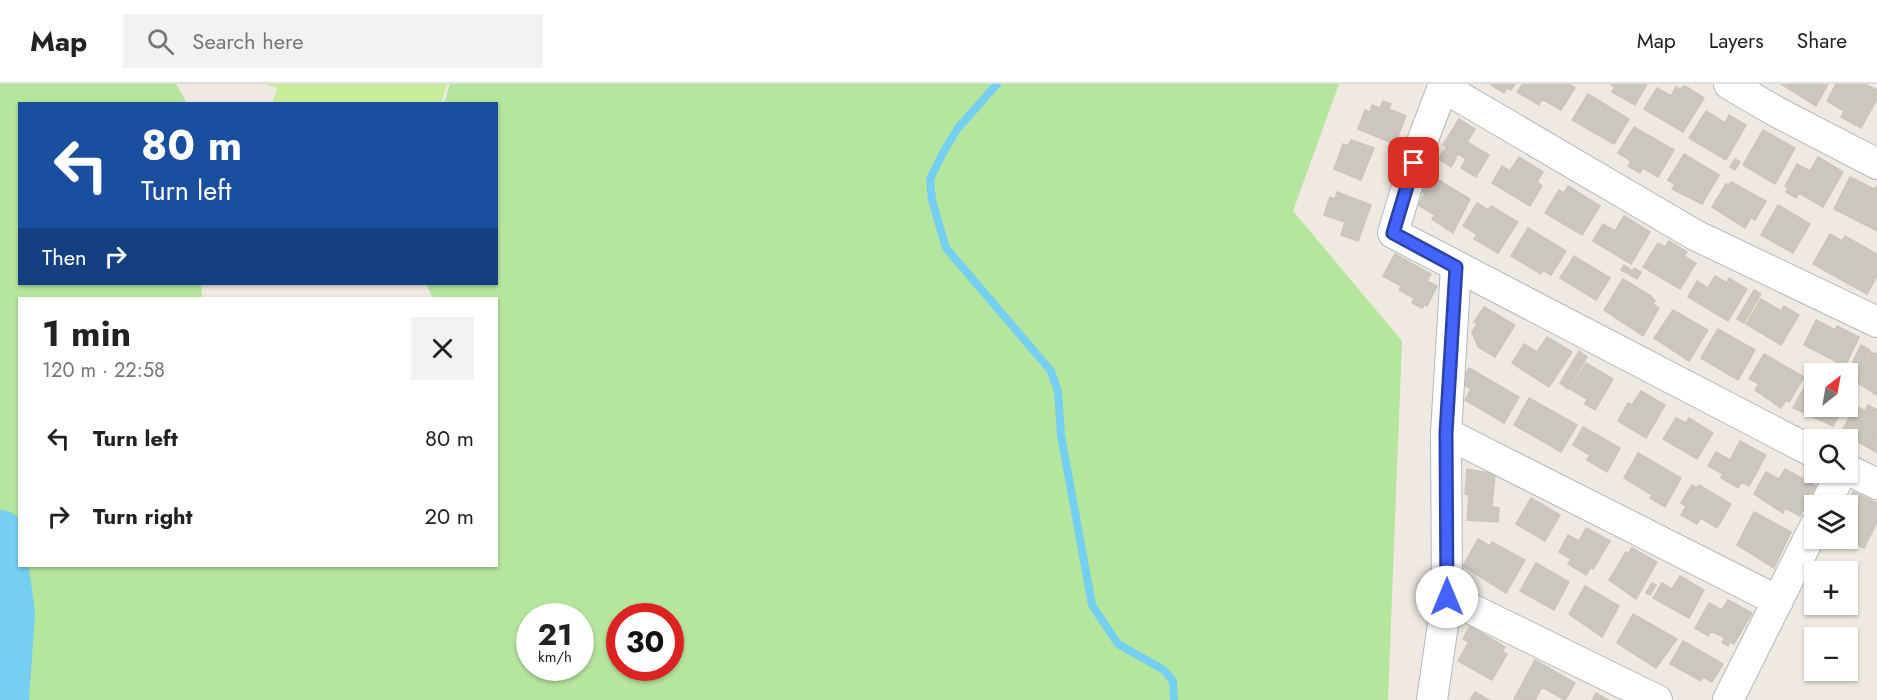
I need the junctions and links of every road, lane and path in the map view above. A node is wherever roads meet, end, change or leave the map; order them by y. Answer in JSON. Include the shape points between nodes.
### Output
{"nodes":[{"id":1,"x":1729,"y":84,"type":"edge"},
{"id":2,"x":1443,"y":85,"type":"edge"},
{"id":3,"x":1877,"y":164,"type":"edge"},
{"id":4,"x":1456,"y":267,"type":"junction"},
{"id":5,"x":1877,"y":322,"type":"edge"},
{"id":6,"x":1446,"y":433,"type":"junction"},
{"id":7,"x":1804,"y":447,"type":"edge"},
{"id":8,"x":1858,"y":475,"type":"edge"},
{"id":9,"x":1877,"y":484,"type":"edge"},
{"id":10,"x":1804,"y":548,"type":"edge"},
{"id":11,"x":1447,"y":597,"type":"junction"},
{"id":12,"x":1778,"y":601,"type":"junction"},
{"id":13,"x":1432,"y":700,"type":"edge"},
{"id":14,"x":1657,"y":700,"type":"edge"},
{"id":15,"x":1728,"y":700,"type":"edge"}],
"edges":[{"from":1,"to":3,"type":"street"},
{"from":2,"to":4,"type":"street","via":[[1393,233]]},
{"from":2,"to":5,"type":"street","via":[[1695,235]]},
{"from":4,"to":6,"type":"street"},
{"from":4,"to":7,"type":"street"},
{"from":6,"to":11,"type":"street"},
{"from":6,"to":12,"type":"street"},
{"from":8,"to":9,"type":"street"},
{"from":10,"to":12,"type":"street"},
{"from":11,"to":13,"type":"street"},
{"from":11,"to":14,"type":"street"},
{"from":12,"to":15,"type":"street"}]}
